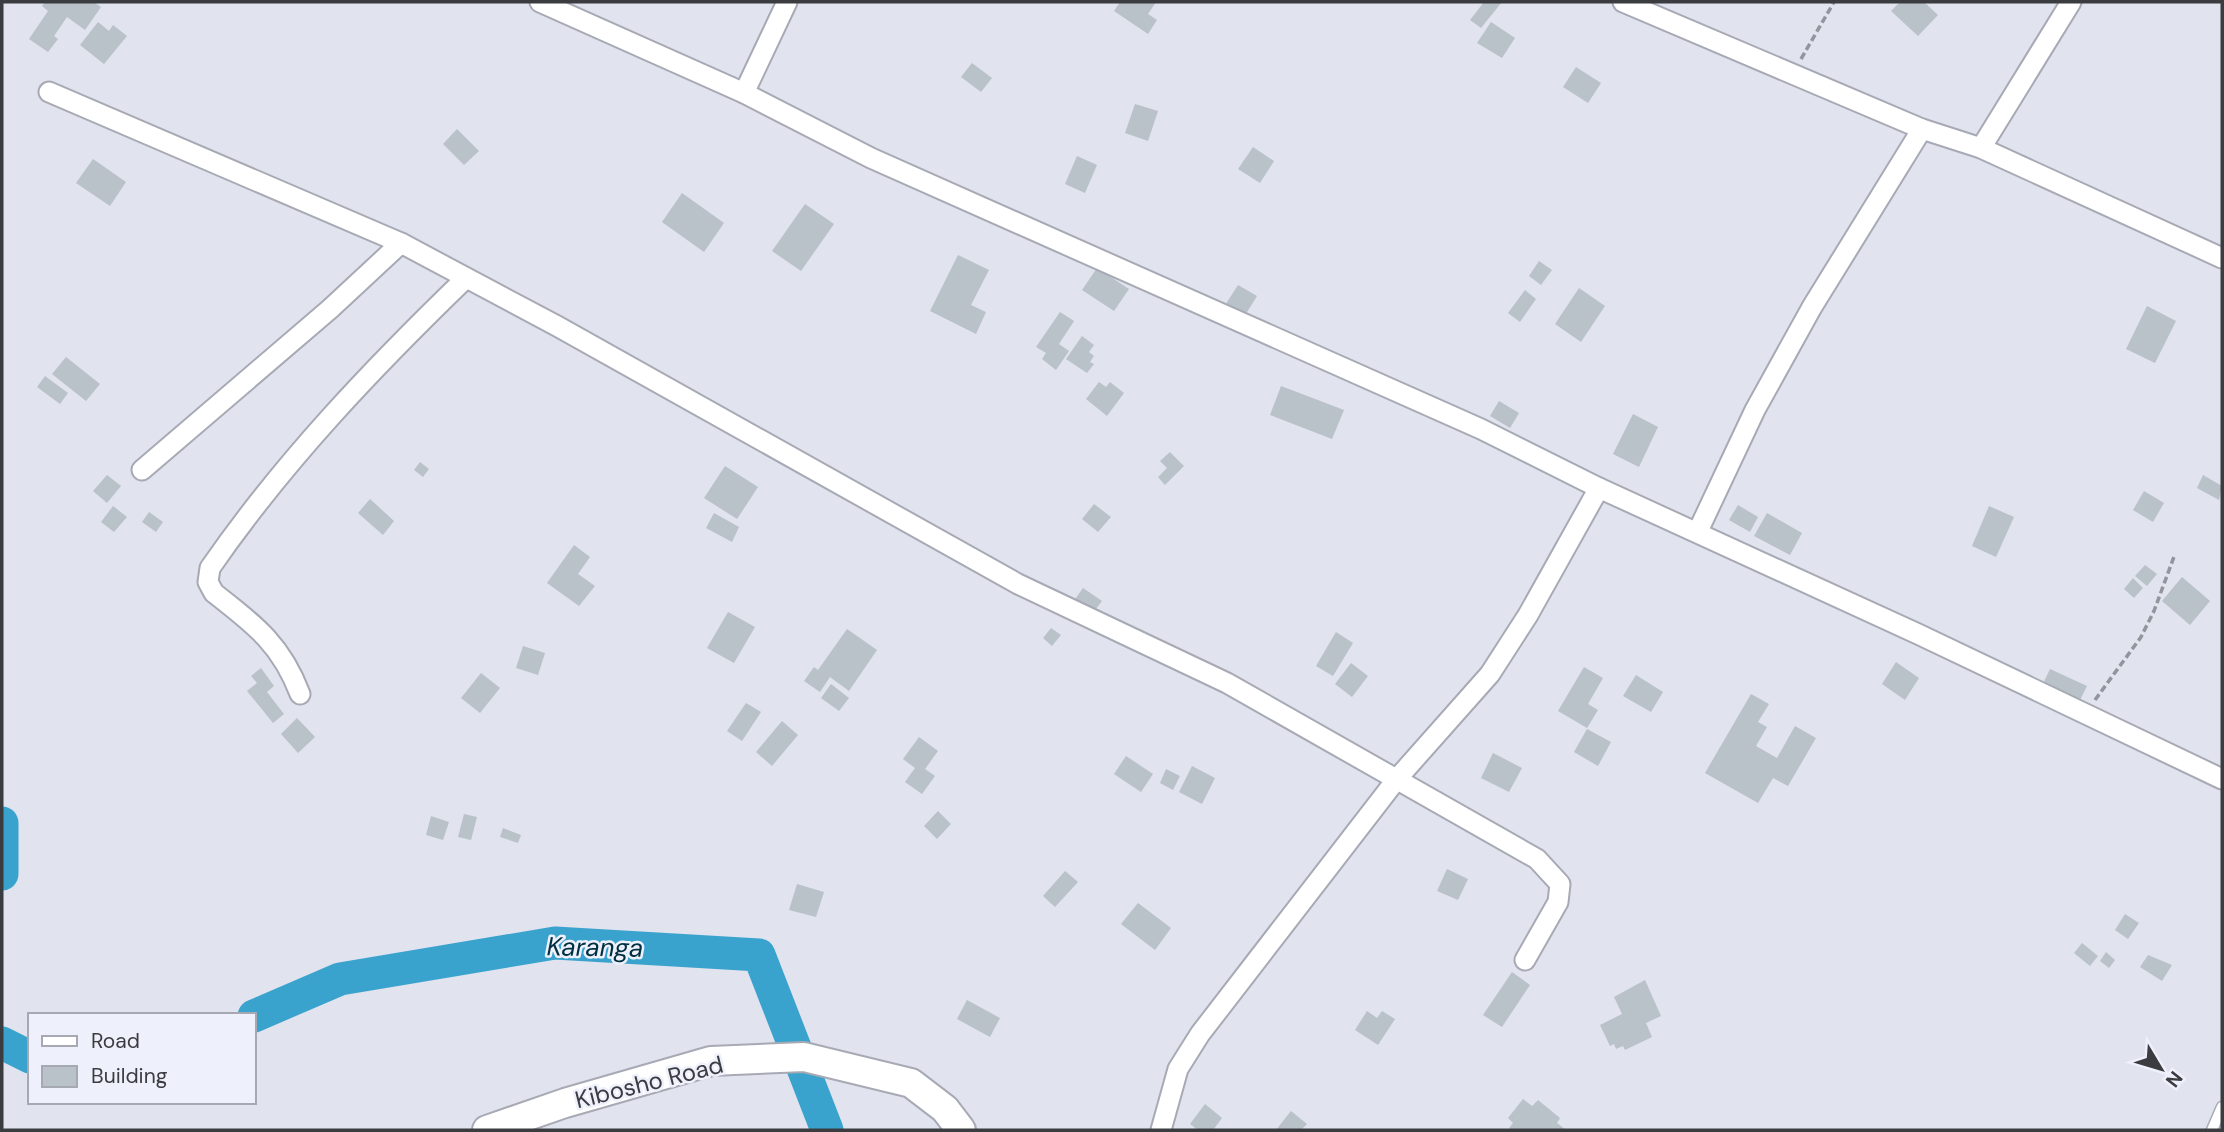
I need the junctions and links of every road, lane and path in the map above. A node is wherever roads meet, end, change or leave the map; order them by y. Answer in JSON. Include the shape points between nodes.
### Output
{"nodes":[{"id":1,"x":540,"y":2,"type":"edge"},
{"id":2,"x":787,"y":2,"type":"edge"},
{"id":3,"x":1623,"y":2,"type":"edge"},
{"id":4,"x":1834,"y":2,"type":"edge"},
{"id":5,"x":2071,"y":2,"type":"edge"},
{"id":6,"x":1794,"y":73,"type":"junction"},
{"id":7,"x":50,"y":92,"type":"dead end"},
{"id":8,"x":744,"y":93,"type":"junction"},
{"id":9,"x":1922,"y":129,"type":"junction"},
{"id":10,"x":1981,"y":148,"type":"junction"},
{"id":11,"x":401,"y":243,"type":"junction"},
{"id":12,"x":2222,"y":258,"type":"edge"},
{"id":13,"x":466,"y":278,"type":"junction"},
{"id":14,"x":142,"y":470,"type":"dead end"},
{"id":15,"x":1599,"y":488,"type":"junction"},
{"id":16,"x":1698,"y":531,"type":"junction"},
{"id":17,"x":2175,"y":554,"type":"dead end"},
{"id":18,"x":300,"y":694,"type":"dead end"},
{"id":19,"x":2085,"y":712,"type":"junction"},
{"id":20,"x":2222,"y":779,"type":"edge"},
{"id":21,"x":1396,"y":780,"type":"junction"},
{"id":22,"x":1525,"y":960,"type":"dead end"},
{"id":23,"x":2222,"y":1107,"type":"edge"},
{"id":24,"x":487,"y":1130,"type":"edge"},
{"id":25,"x":961,"y":1130,"type":"edge"},
{"id":26,"x":1161,"y":1130,"type":"edge"},
{"id":27,"x":2212,"y":1130,"type":"edge"}],
"edges":[{"from":1,"to":8,"type":"street"},
{"from":2,"to":8,"type":"street"},
{"from":3,"to":6,"type":"street"},
{"from":4,"to":6,"type":"path"},
{"from":5,"to":10,"type":"street"},
{"from":6,"to":9,"type":"street"},
{"from":7,"to":11,"type":"street"},
{"from":8,"to":15,"type":"street","via":[[871,158],[1328,358]]},
{"from":9,"to":10,"type":"street"},
{"from":9,"to":16,"type":"street","via":[[1812,307],[1755,410]]},
{"from":10,"to":12,"type":"street"},
{"from":11,"to":13,"type":"street"},
{"from":11,"to":14,"type":"street"},
{"from":13,"to":18,"type":"street","via":[[303,447],[210,568],[208,582],[214,593],[276,647],[289,664]]},
{"from":13,"to":21,"type":"street","via":[[1018,584],[1227,684]]},
{"from":15,"to":16,"type":"street"},
{"from":15,"to":21,"type":"street","via":[[1490,674]]},
{"from":16,"to":19,"type":"street"},
{"from":17,"to":19,"type":"path","via":[[2141,637]]},
{"from":19,"to":20,"type":"street"},
{"from":21,"to":22,"type":"street","via":[[1550,870],[1560,884],[1558,902]]},
{"from":21,"to":26,"type":"street","via":[[1200,1034],[1178,1069]]},
{"from":23,"to":27,"type":"lane"},
{"from":24,"to":25,"type":"main road","name":"Kibosho Road","via":[[712,1061],[804,1057],[911,1083],[945,1109]]}]}
